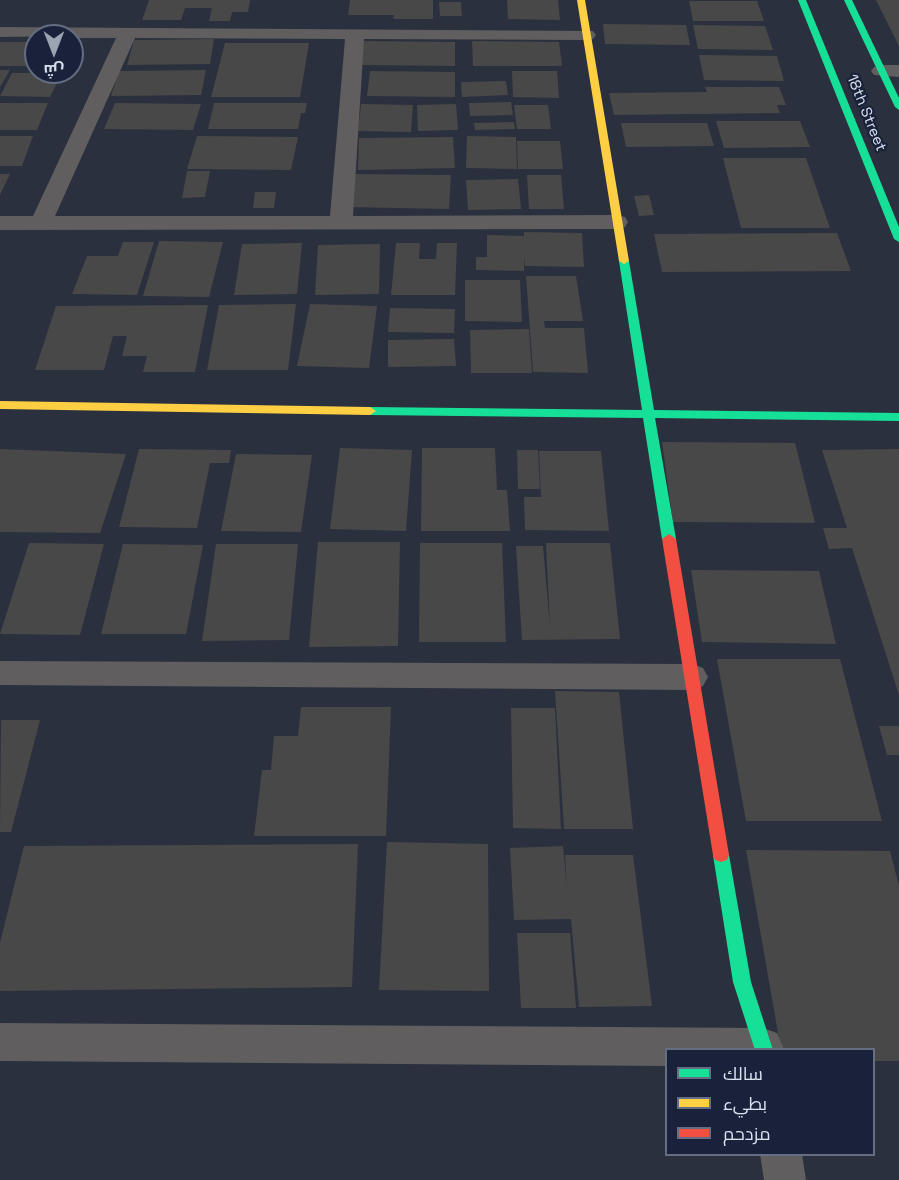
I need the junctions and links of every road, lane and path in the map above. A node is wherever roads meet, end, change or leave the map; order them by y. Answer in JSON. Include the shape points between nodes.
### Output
{"nodes":[{"id":1,"x":581,"y":0,"type":"edge"},
{"id":2,"x":802,"y":0,"type":"edge"},
{"id":3,"x":839,"y":0,"type":"edge"},
{"id":4,"x":848,"y":0,"type":"edge"},
{"id":5,"x":861,"y":28,"type":"junction"},
{"id":6,"x":0,"y":32,"type":"edge"},
{"id":7,"x":128,"y":33,"type":"junction"},
{"id":8,"x":355,"y":34,"type":"junction"},
{"id":9,"x":586,"y":35,"type":"junction"},
{"id":10,"x":890,"y":71,"type":"edge"},
{"id":11,"x":899,"y":107,"type":"edge"},
{"id":12,"x":341,"y":222,"type":"junction"},
{"id":13,"x":617,"y":222,"type":"junction"},
{"id":14,"x":0,"y":223,"type":"edge"},
{"id":15,"x":41,"y":223,"type":"junction"},
{"id":16,"x":899,"y":239,"type":"edge"},
{"id":17,"x":0,"y":405,"type":"edge"},
{"id":18,"x":649,"y":416,"type":"junction"},
{"id":19,"x":899,"y":417,"type":"edge"},
{"id":20,"x":0,"y":673,"type":"edge"},
{"id":21,"x":692,"y":677,"type":"junction"},
{"id":22,"x":0,"y":1042,"type":"edge"},
{"id":23,"x":764,"y":1048,"type":"edge"},
{"id":24,"x":781,"y":1156,"type":"edge"},
{"id":25,"x":785,"y":1180,"type":"edge"}],
"edges":[{"from":1,"to":9,"type":"street"},
{"from":2,"to":16,"type":"street","name":"18th Street"},
{"from":3,"to":5,"type":"street"},
{"from":4,"to":5,"type":"street"},
{"from":5,"to":10,"type":"street"},
{"from":6,"to":7,"type":"street"},
{"from":7,"to":8,"type":"street"},
{"from":7,"to":15,"type":"street"},
{"from":8,"to":9,"type":"street"},
{"from":8,"to":12,"type":"street"},
{"from":9,"to":13,"type":"street"},
{"from":10,"to":11,"type":"street"},
{"from":12,"to":13,"type":"street"},
{"from":12,"to":15,"type":"street"},
{"from":13,"to":18,"type":"street"},
{"from":14,"to":15,"type":"street"},
{"from":17,"to":18,"type":"street"},
{"from":18,"to":19,"type":"street"},
{"from":18,"to":21,"type":"street"},
{"from":20,"to":21,"type":"street"},
{"from":21,"to":23,"type":"street","via":[[742,982]]},
{"from":22,"to":23,"type":"street"},
{"from":24,"to":25,"type":"street"}]}
